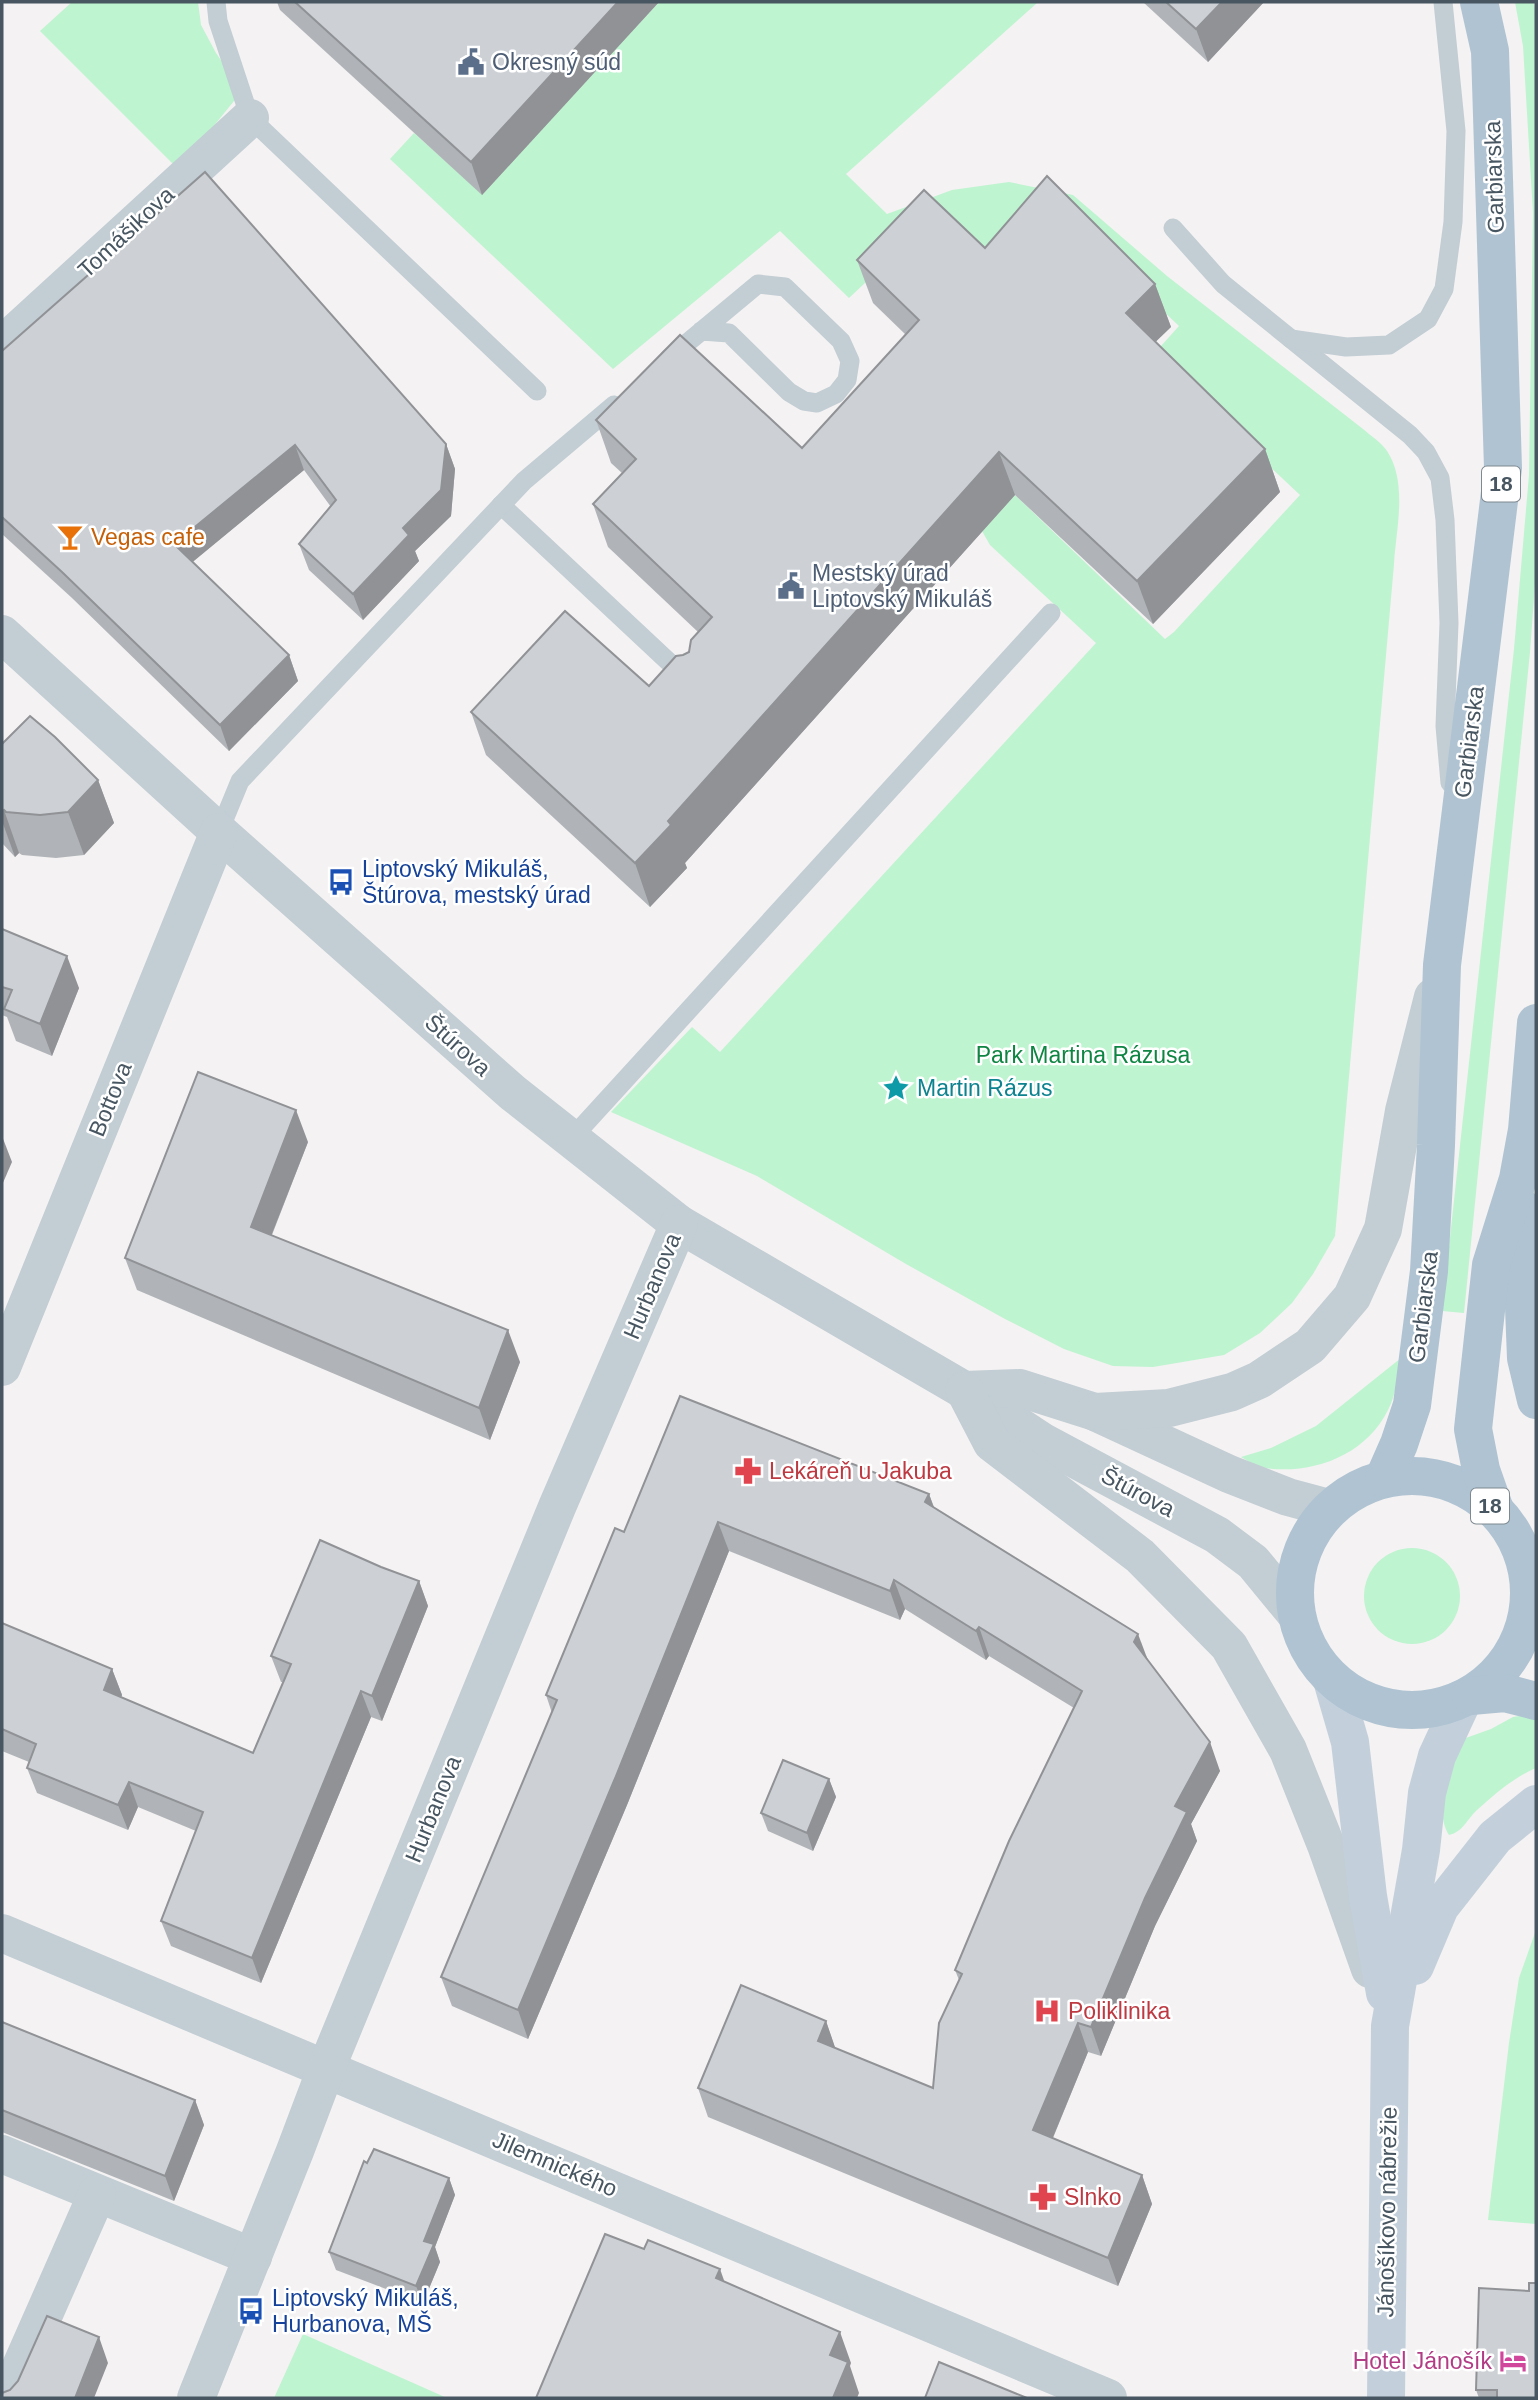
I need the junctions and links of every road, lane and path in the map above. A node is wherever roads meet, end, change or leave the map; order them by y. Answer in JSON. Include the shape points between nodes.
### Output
{"nodes":[{"id":1,"x":216,"y":2,"type":"edge"},
{"id":2,"x":1443,"y":2,"type":"edge"},
{"id":3,"x":1479,"y":2,"type":"edge"},
{"id":4,"x":250,"y":118,"type":"junction"},
{"id":5,"x":1173,"y":228,"type":"dead end"},
{"id":6,"x":701,"y":331,"type":"junction"},
{"id":7,"x":1290,"y":338,"type":"junction"},
{"id":8,"x":2,"y":345,"type":"edge"},
{"id":9,"x":659,"y":366,"type":"edge"},
{"id":10,"x":537,"y":391,"type":"dead end"},
{"id":11,"x":628,"y":393,"type":"edge"},
{"id":12,"x":501,"y":505,"type":"junction"},
{"id":13,"x":1051,"y":613,"type":"dead end"},
{"id":14,"x":2,"y":634,"type":"edge"},
{"id":15,"x":695,"y":687,"type":"edge"},
{"id":16,"x":219,"y":832,"type":"junction"},
{"id":17,"x":1457,"y":846,"type":"junction"},
{"id":18,"x":1442,"y":965,"type":"junction"},
{"id":19,"x":1536,"y":1023,"type":"edge"},
{"id":20,"x":571,"y":1139,"type":"junction"},
{"id":21,"x":1518,"y":1179,"type":"junction"},
{"id":22,"x":679,"y":1224,"type":"junction"},
{"id":23,"x":2,"y":1367,"type":"edge"},
{"id":24,"x":964,"y":1390,"type":"junction"},
{"id":25,"x":1536,"y":1400,"type":"edge"},
{"id":26,"x":1095,"y":1412,"type":"junction"},
{"id":27,"x":1384,"y":1478,"type":"junction"},
{"id":28,"x":1329,"y":1508,"type":"junction"},
{"id":29,"x":1495,"y":1510,"type":"junction"},
{"id":30,"x":1530,"y":1570,"type":"edge"},
{"id":31,"x":1295,"y":1613,"type":"junction"},
{"id":32,"x":1332,"y":1680,"type":"junction"},
{"id":33,"x":1467,"y":1697,"type":"junction"},
{"id":34,"x":1536,"y":1701,"type":"edge"},
{"id":35,"x":1536,"y":1804,"type":"edge"},
{"id":36,"x":2,"y":1933,"type":"edge"},
{"id":37,"x":1390,"y":2026,"type":"junction"},
{"id":38,"x":326,"y":2068,"type":"junction"},
{"id":39,"x":2,"y":2154,"type":"edge"},
{"id":40,"x":97,"y":2194,"type":"junction"},
{"id":41,"x":253,"y":2257,"type":"junction"},
{"id":42,"x":8,"y":2398,"type":"edge"},
{"id":43,"x":196,"y":2398,"type":"edge"},
{"id":44,"x":1108,"y":2398,"type":"edge"},
{"id":45,"x":1386,"y":2398,"type":"edge"}],
"edges":[{"from":1,"to":4,"type":"lane"},
{"from":2,"to":7,"type":"lane","via":[[1456,131],[1444,289],[1428,319],[1389,345],[1346,347]]},
{"from":3,"to":17,"type":"main road","name":"Garbiarska","number":"18","via":[[1490,51],[1503,468]]},
{"from":4,"to":8,"type":"street","name":"Tomášikova"},
{"from":4,"to":10,"type":"lane"},
{"from":5,"to":7,"type":"lane","via":[[1223,284]]},
{"from":6,"to":6,"type":"lane","via":[[729,333],[804,401],[817,403],[836,394],[847,380],[850,361],[841,341],[785,287],[758,284]]},
{"from":6,"to":9,"type":"lane"},
{"from":7,"to":17,"type":"lane","via":[[1410,435],[1440,478],[1449,623],[1444,726]]},
{"from":11,"to":12,"type":"lane"},
{"from":12,"to":15,"type":"lane"},
{"from":12,"to":16,"type":"lane","via":[[240,781]]},
{"from":13,"to":20,"type":"lane"},
{"from":14,"to":16,"type":"street","name":"Štúrova"},
{"from":16,"to":20,"type":"street","name":"Štúrova"},
{"from":16,"to":23,"type":"street","name":"Bottova"},
{"from":17,"to":18,"type":"main road","name":"Garbiarska","number":"18"},
{"from":18,"to":26,"type":"street","via":[[1404,1111],[1383,1229],[1352,1297],[1310,1346],[1259,1380],[1169,1408]]},
{"from":18,"to":27,"type":"main road","name":"Garbiarska","number":"18","via":[[1429,1271],[1412,1405]]},
{"from":19,"to":21,"type":"main road","number":"18"},
{"from":20,"to":22,"type":"street","name":"Štúrova"},
{"from":21,"to":25,"type":"main road","via":[[1526,1358]]},
{"from":21,"to":29,"type":"main road","number":"18","via":[[1491,1265],[1473,1429]]},
{"from":22,"to":24,"type":"street","name":"Štúrova"},
{"from":22,"to":38,"type":"street","name":"Hurbanova"},
{"from":24,"to":26,"type":"street","via":[[1020,1388]]},
{"from":24,"to":31,"type":"street","name":"Štúrova","via":[[1043,1441],[1217,1535],[1254,1562]]},
{"from":24,"to":37,"type":"street","via":[[992,1443],[1140,1556],[1228,1646],[1287,1750]]},
{"from":26,"to":28,"type":"street","via":[[1229,1474]]},
{"from":27,"to":28,"type":"main road","number":"18","via":[[1354,1489]]},
{"from":27,"to":29,"type":"main road","number":"18","via":[[1421,1475],[1445,1479],[1473,1492]]},
{"from":28,"to":31,"type":"main road","number":"18","via":[[1302,1547],[1294,1583]]},
{"from":29,"to":30,"type":"main road","number":"18","via":[[1517,1539]]},
{"from":30,"to":33,"type":"main road","number":"18","via":[[1529,1608],[1518,1645],[1497,1674]]},
{"from":31,"to":32,"type":"main road","number":"18","via":[[1304,1641]]},
{"from":32,"to":33,"type":"main road","number":"18","via":[[1366,1701],[1398,1709],[1442,1706]]},
{"from":32,"to":37,"type":"main road","name":"Jánošíkovo nábrežie","via":[[1350,1742],[1368,1896]]},
{"from":33,"to":34,"type":"main road","number":"18","via":[[1505,1693]]},
{"from":33,"to":37,"type":"main road","name":"Jánošíkovo nábrežie","via":[[1437,1756],[1427,1793]]},
{"from":35,"to":37,"type":"main road","via":[[1495,1838],[1440,1907]]},
{"from":36,"to":38,"type":"street","name":"Jilemnického"},
{"from":37,"to":45,"type":"main road","name":"Jánošíkovo nábrežie"},
{"from":38,"to":41,"type":"street","name":"Hurbanova"},
{"from":38,"to":44,"type":"street","name":"Jilemnického"},
{"from":39,"to":40,"type":"street"},
{"from":40,"to":41,"type":"street"},
{"from":40,"to":42,"type":"street"},
{"from":41,"to":43,"type":"street","name":"Hurbanova"}]}
